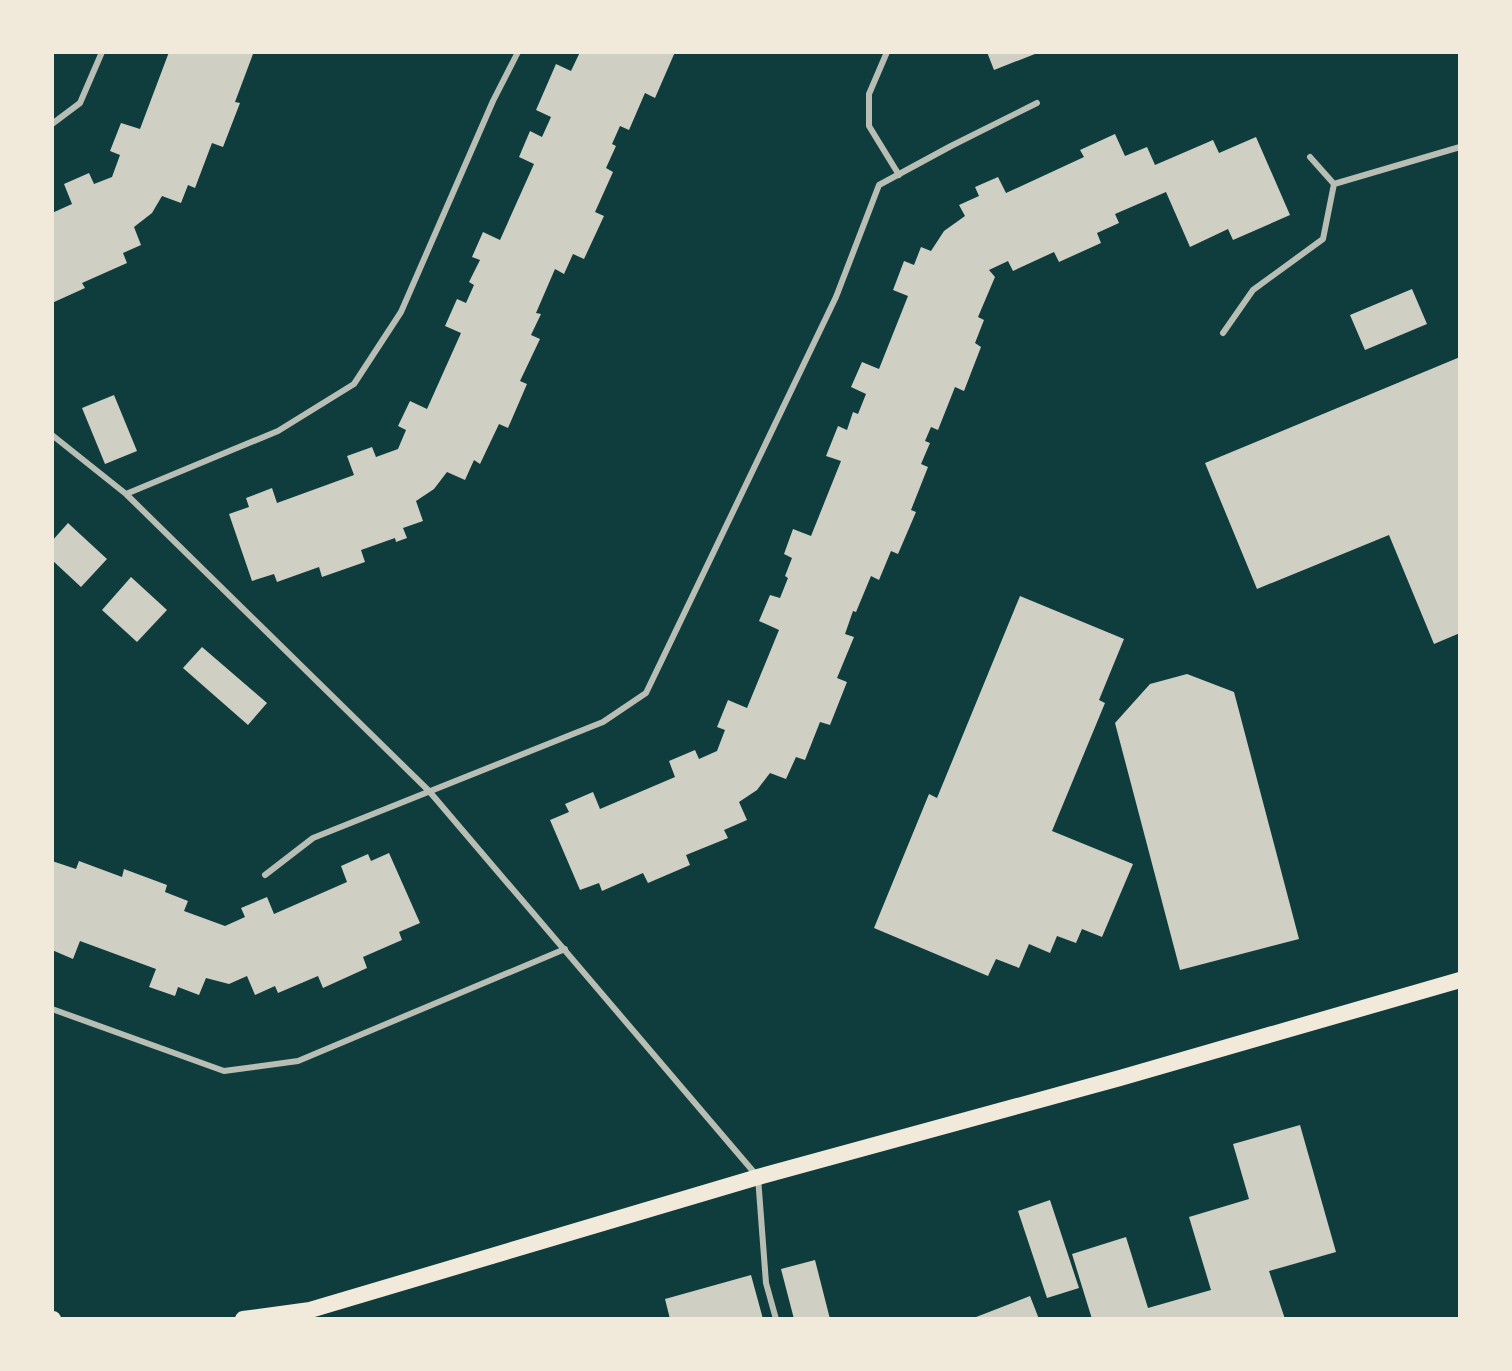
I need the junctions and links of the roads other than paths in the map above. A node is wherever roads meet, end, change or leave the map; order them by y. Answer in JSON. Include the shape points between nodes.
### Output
{"nodes":[{"id":1,"x":102,"y":52,"type":"edge"},
{"id":2,"x":518,"y":52,"type":"edge"},
{"id":3,"x":887,"y":52,"type":"edge"},
{"id":4,"x":1037,"y":103,"type":"dead end"},
{"id":5,"x":52,"y":124,"type":"edge"},
{"id":6,"x":1460,"y":147,"type":"edge"},
{"id":7,"x":1310,"y":157,"type":"dead end"},
{"id":8,"x":899,"y":175,"type":"junction"},
{"id":9,"x":1334,"y":184,"type":"junction"},
{"id":10,"x":1223,"y":333,"type":"dead end"},
{"id":11,"x":52,"y":435,"type":"edge"},
{"id":12,"x":126,"y":494,"type":"junction"},
{"id":13,"x":429,"y":791,"type":"junction"},
{"id":14,"x":265,"y":875,"type":"dead end"},
{"id":15,"x":565,"y":949,"type":"junction"},
{"id":16,"x":1460,"y":980,"type":"edge"},
{"id":17,"x":52,"y":1009,"type":"edge"},
{"id":18,"x":758,"y":1177,"type":"junction"},
{"id":19,"x":243,"y":1319,"type":"edge"},
{"id":20,"x":776,"y":1319,"type":"edge"}],
"edges":[{"from":1,"to":5,"type":"lane","via":[[80,103]]},
{"from":2,"to":12,"type":"lane","via":[[401,312],[354,384],[278,431]]},
{"from":3,"to":8,"type":"lane","via":[[869,94],[869,126]]},
{"from":4,"to":8,"type":"lane"},
{"from":6,"to":9,"type":"lane"},
{"from":7,"to":9,"type":"lane"},
{"from":8,"to":13,"type":"lane","via":[[879,185],[836,297],[646,693],[603,722]]},
{"from":9,"to":10,"type":"lane","via":[[1323,239],[1253,290]]},
{"from":11,"to":12,"type":"lane"},
{"from":12,"to":13,"type":"lane"},
{"from":13,"to":14,"type":"lane","via":[[313,838]]},
{"from":13,"to":15,"type":"lane"},
{"from":15,"to":17,"type":"lane","via":[[298,1061],[224,1071]]},
{"from":15,"to":18,"type":"lane"},
{"from":16,"to":18,"type":"main road"},
{"from":18,"to":19,"type":"main road","via":[[310,1310]]},
{"from":18,"to":20,"type":"lane","via":[[766,1283]]}]}
